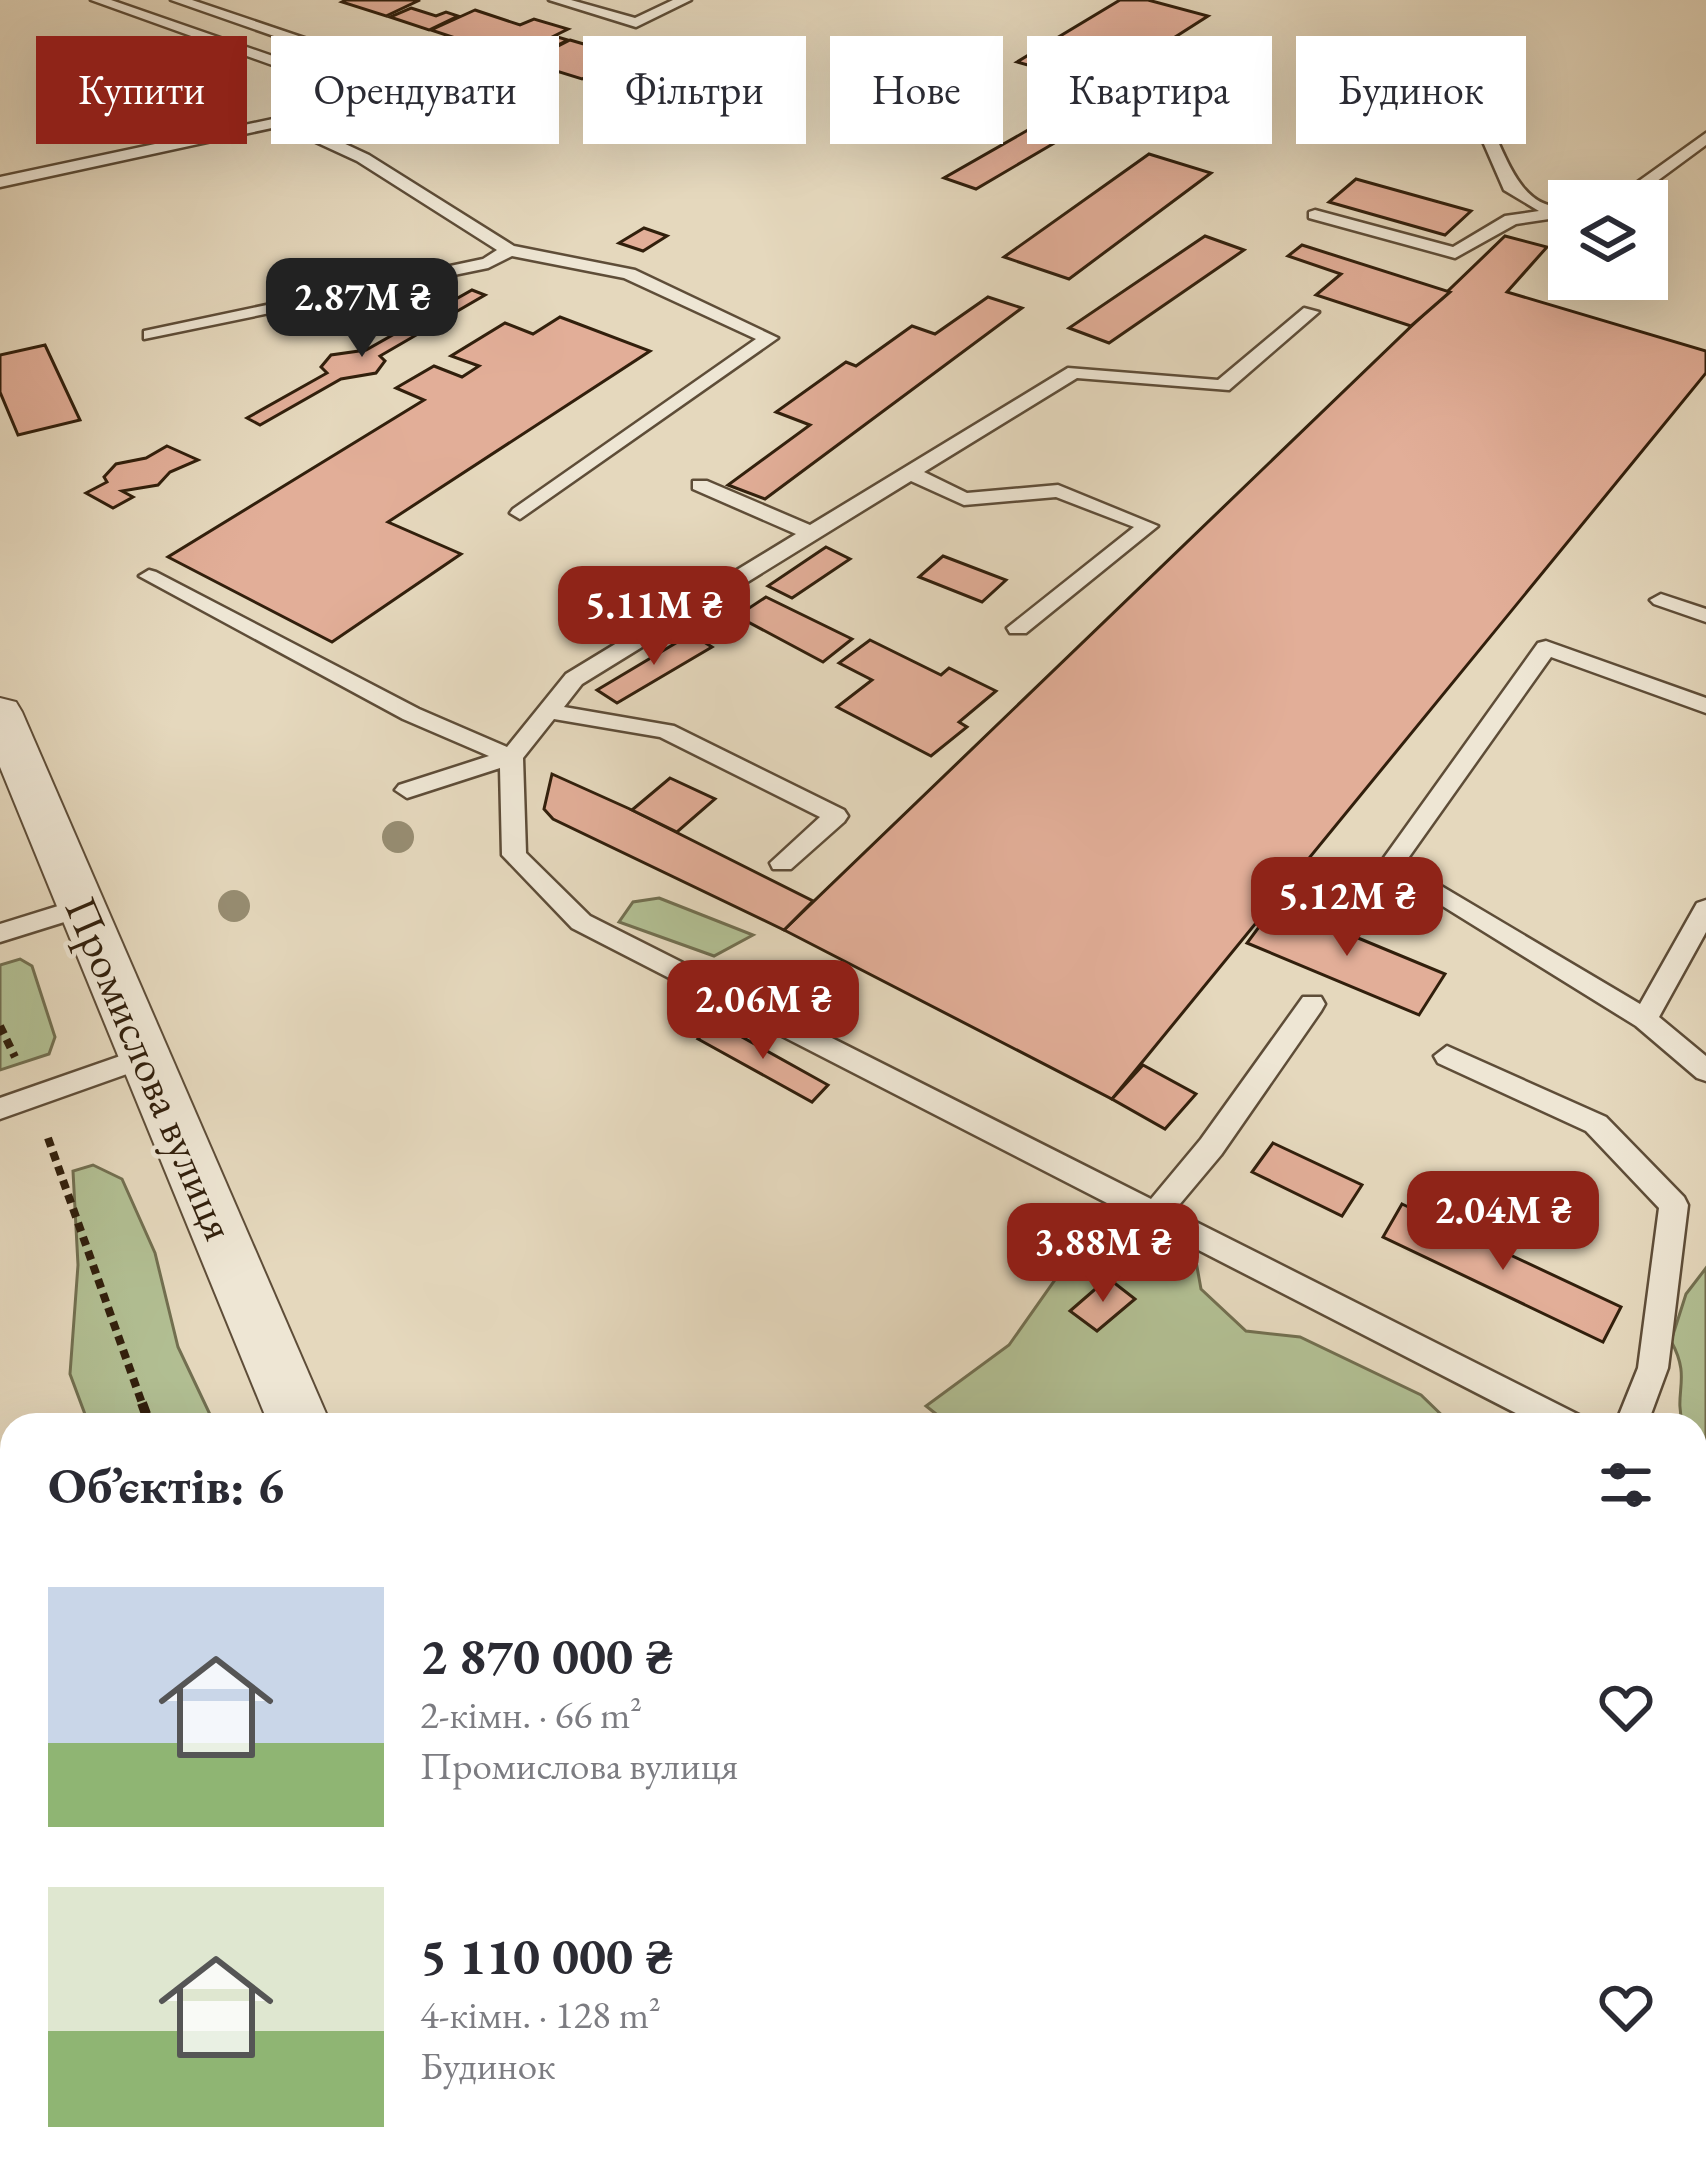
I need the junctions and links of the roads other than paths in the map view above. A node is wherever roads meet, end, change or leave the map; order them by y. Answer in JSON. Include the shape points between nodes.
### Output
{"nodes":[{"id":1,"x":98,"y":0,"type":"edge"},
{"id":2,"x":178,"y":0,"type":"edge"},
{"id":3,"x":556,"y":0,"type":"edge"},
{"id":4,"x":684,"y":0,"type":"edge"},
{"id":5,"x":284,"y":36,"type":"edge"},
{"id":6,"x":271,"y":60,"type":"edge"},
{"id":7,"x":271,"y":125,"type":"edge"},
{"id":8,"x":1706,"y":138,"type":"edge"},
{"id":9,"x":333,"y":144,"type":"edge"},
{"id":10,"x":1492,"y":144,"type":"edge"},
{"id":11,"x":1647,"y":180,"type":"edge"},
{"id":12,"x":0,"y":182,"type":"edge"},
{"id":13,"x":1548,"y":205,"type":"edge"},
{"id":14,"x":1548,"y":214,"type":"edge"},
{"id":15,"x":1315,"y":215,"type":"dead end"},
{"id":16,"x":509,"y":250,"type":"junction"},
{"id":17,"x":1310,"y":312,"type":"dead end"},
{"id":18,"x":150,"y":335,"type":"dead end"},
{"id":19,"x":910,"y":473,"type":"junction"},
{"id":20,"x":700,"y":485,"type":"dead end"},
{"id":21,"x":520,"y":513,"type":"dead end"},
{"id":22,"x":812,"y":533,"type":"junction"},
{"id":23,"x":149,"y":576,"type":"dead end"},
{"id":24,"x":1660,"y":600,"type":"dead end"},
{"id":25,"x":1706,"y":616,"type":"edge"},
{"id":26,"x":1018,"y":628,"type":"dead end"},
{"id":27,"x":1706,"y":706,"type":"edge"},
{"id":28,"x":548,"y":711,"type":"junction"},
{"id":29,"x":0,"y":712,"type":"edge"},
{"id":30,"x":511,"y":757,"type":"junction"},
{"id":31,"x":406,"y":790,"type":"dead end"},
{"id":32,"x":782,"y":862,"type":"dead end"},
{"id":33,"x":84,"y":907,"type":"junction"},
{"id":34,"x":1706,"y":909,"type":"edge"},
{"id":35,"x":0,"y":933,"type":"edge"},
{"id":36,"x":1312,"y":1004,"type":"dead end"},
{"id":37,"x":1645,"y":1019,"type":"junction"},
{"id":38,"x":1447,"y":1056,"type":"dead end"},
{"id":39,"x":146,"y":1057,"type":"junction"},
{"id":40,"x":1706,"y":1071,"type":"edge"},
{"id":41,"x":0,"y":1109,"type":"edge"},
{"id":42,"x":1154,"y":1215,"type":"junction"},
{"id":43,"x":295,"y":1413,"type":"edge"},
{"id":44,"x":1544,"y":1413,"type":"edge"},
{"id":45,"x":1636,"y":1413,"type":"edge"}],
"edges":[{"from":1,"to":6,"type":"lane"},
{"from":2,"to":5,"type":"lane"},
{"from":3,"to":4,"type":"lane","via":[[636,23]]},
{"from":7,"to":12,"type":"lane"},
{"from":8,"to":11,"type":"lane"},
{"from":9,"to":16,"type":"lane"},
{"from":10,"to":13,"type":"lane","via":[[1510,187]]},
{"from":14,"to":15,"type":"lane","via":[[1511,220],[1455,253]]},
{"from":16,"to":18,"type":"lane","via":[[488,262]]},
{"from":16,"to":21,"type":"lane","via":[[629,274],[769,338]]},
{"from":17,"to":19,"type":"lane","via":[[1222,386],[1074,372]]},
{"from":19,"to":22,"type":"lane"},
{"from":19,"to":26,"type":"lane","via":[[964,499],[1058,491],[1148,526]]},
{"from":20,"to":22,"type":"lane"},
{"from":22,"to":28,"type":"lane","via":[[574,680]]},
{"from":23,"to":30,"type":"lane","via":[[411,714]]},
{"from":24,"to":25,"type":"lane"},
{"from":27,"to":37,"type":"lane","via":[[1546,648],[1390,866]]},
{"from":28,"to":30,"type":"lane"},
{"from":28,"to":32,"type":"lane","via":[[666,731],[836,816]]},
{"from":29,"to":33,"type":"street","name":"Промислова вулиця"},
{"from":30,"to":31,"type":"lane"},
{"from":30,"to":42,"type":"lane","via":[[514,855],[581,922]]},
{"from":33,"to":35,"type":"lane"},
{"from":33,"to":39,"type":"street","name":"Промислова вулиця"},
{"from":34,"to":37,"type":"lane"},
{"from":36,"to":42,"type":"lane"},
{"from":37,"to":40,"type":"lane"},
{"from":38,"to":45,"type":"lane","via":[[1596,1124],[1674,1204],[1653,1368]]},
{"from":39,"to":41,"type":"lane"},
{"from":39,"to":43,"type":"street","name":"Промислова вулиця"},
{"from":42,"to":44,"type":"lane"}]}
